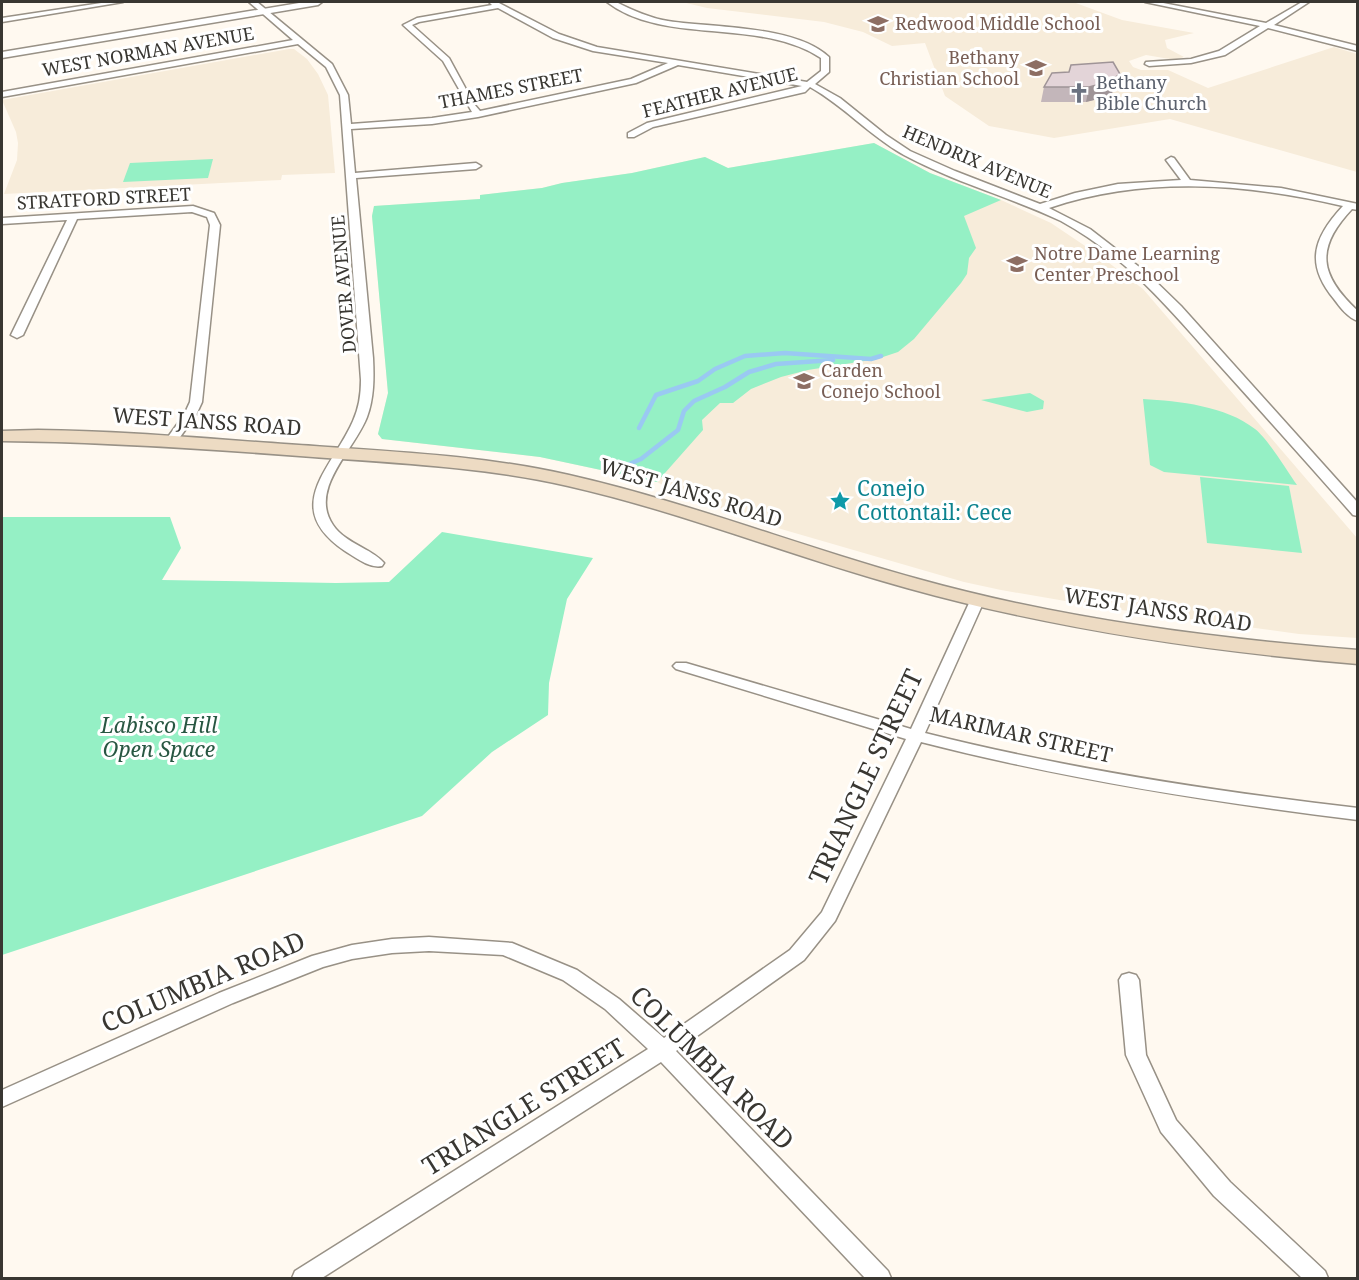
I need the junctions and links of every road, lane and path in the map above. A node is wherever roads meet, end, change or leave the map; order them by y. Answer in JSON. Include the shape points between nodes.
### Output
{"nodes":[{"id":1,"x":118,"y":2,"type":"edge"},
{"id":2,"x":253,"y":2,"type":"edge"},
{"id":3,"x":318,"y":2,"type":"edge"},
{"id":4,"x":611,"y":2,"type":"edge"},
{"id":5,"x":1149,"y":2,"type":"edge"},
{"id":6,"x":1306,"y":2,"type":"edge"},
{"id":7,"x":496,"y":4,"type":"edge"},
{"id":8,"x":264,"y":11,"type":"junction"},
{"id":9,"x":2,"y":20,"type":"edge"},
{"id":10,"x":1265,"y":25,"type":"junction"},
{"id":11,"x":299,"y":41,"type":"junction"},
{"id":12,"x":1358,"y":49,"type":"edge"},
{"id":13,"x":2,"y":55,"type":"edge"},
{"id":14,"x":676,"y":63,"type":"junction"},
{"id":15,"x":1149,"y":64,"type":"dead end"},
{"id":16,"x":812,"y":85,"type":"junction"},
{"id":17,"x":2,"y":95,"type":"edge"},
{"id":18,"x":478,"y":114,"type":"junction"},
{"id":19,"x":347,"y":128,"type":"junction"},
{"id":20,"x":630,"y":135,"type":"dead end"},
{"id":21,"x":1171,"y":160,"type":"dead end"},
{"id":22,"x":476,"y":166,"type":"dead end"},
{"id":23,"x":351,"y":176,"type":"junction"},
{"id":24,"x":1188,"y":184,"type":"junction"},
{"id":25,"x":1354,"y":206,"type":"edge"},
{"id":26,"x":1042,"y":207,"type":"junction"},
{"id":27,"x":73,"y":217,"type":"junction"},
{"id":28,"x":2,"y":220,"type":"edge"},
{"id":29,"x":1358,"y":318,"type":"edge"},
{"id":30,"x":17,"y":335,"type":"dead end"},
{"id":31,"x":2,"y":436,"type":"edge"},
{"id":32,"x":171,"y":441,"type":"junction"},
{"id":33,"x":340,"y":454,"type":"junction"},
{"id":34,"x":1358,"y":512,"type":"edge"},
{"id":35,"x":377,"y":563,"type":"dead end"},
{"id":36,"x":977,"y":601,"type":"junction"},
{"id":37,"x":1358,"y":657,"type":"edge"},
{"id":38,"x":681,"y":666,"type":"dead end"},
{"id":39,"x":916,"y":735,"type":"junction"},
{"id":40,"x":1358,"y":814,"type":"edge"},
{"id":41,"x":1129,"y":980,"type":"dead end"},
{"id":42,"x":663,"y":1050,"type":"junction"},
{"id":43,"x":2,"y":1099,"type":"edge"},
{"id":44,"x":874,"y":1277,"type":"edge"},
{"id":45,"x":303,"y":1278,"type":"edge"},
{"id":46,"x":1317,"y":1278,"type":"edge"}],
"edges":[{"from":1,"to":9,"type":"street"},
{"from":2,"to":8,"type":"street","name":"DOVER AVENUE"},
{"from":3,"to":8,"type":"street"},
{"from":4,"to":16,"type":"street","name":"FEATHER AVENUE","via":[[668,23],[754,32],[803,43],[827,62],[824,75]]},
{"from":5,"to":10,"type":"street"},
{"from":6,"to":10,"type":"street"},
{"from":7,"to":14,"type":"street","name":"HENDRIX AVENUE","via":[[579,44]]},
{"from":7,"to":18,"type":"street","via":[[407,25],[446,60]]},
{"from":8,"to":11,"type":"street","name":"DOVER AVENUE"},
{"from":8,"to":13,"type":"street"},
{"from":10,"to":12,"type":"street"},
{"from":10,"to":15,"type":"street","via":[[1208,58]]},
{"from":11,"to":17,"type":"street","name":"WEST NORMAN AVENUE"},
{"from":11,"to":19,"type":"street","name":"DOVER AVENUE","via":[[336,76],[344,95]]},
{"from":14,"to":16,"type":"street","name":"HENDRIX AVENUE"},
{"from":14,"to":18,"type":"street","name":"THAMES STREET","via":[[633,81]]},
{"from":16,"to":20,"type":"street","name":"FEATHER AVENUE","via":[[768,100],[650,125]]},
{"from":16,"to":26,"type":"street","name":"HENDRIX AVENUE","via":[[842,101],[874,132],[907,153]]},
{"from":18,"to":19,"type":"street","name":"THAMES STREET"},
{"from":19,"to":23,"type":"street","name":"DOVER AVENUE"},
{"from":21,"to":24,"type":"street"},
{"from":22,"to":23,"type":"street"},
{"from":23,"to":33,"type":"street","name":"DOVER AVENUE","via":[[368,388],[361,416]]},
{"from":24,"to":25,"type":"street","via":[[1265,189]]},
{"from":24,"to":26,"type":"street","via":[[1089,192]]},
{"from":25,"to":29,"type":"street","via":[[1334,220],[1323,237],[1320,271],[1336,298]]},
{"from":26,"to":34,"type":"street","name":"HENDRIX AVENUE","via":[[1112,248],[1153,282]]},
{"from":27,"to":28,"type":"street","name":"STRATFORD STREET"},
{"from":27,"to":30,"type":"street"},
{"from":27,"to":32,"type":"street","name":"STRATFORD STREET","via":[[177,210],[207,212],[214,219],[196,402]]},
{"from":31,"to":32,"type":"main road","name":"WEST JANSS ROAD"},
{"from":32,"to":33,"type":"main road","name":"WEST JANSS ROAD"},
{"from":33,"to":35,"type":"street","name":"DOVER AVENUE","via":[[320,490],[321,518],[331,533]]},
{"from":33,"to":36,"type":"main road","name":"WEST JANSS ROAD","via":[[473,465],[565,480],[650,501],[837,562]]},
{"from":36,"to":37,"type":"main road","name":"WEST JANSS ROAD","via":[[1231,645]]},
{"from":36,"to":39,"type":"street","name":"TRIANGLE STREET"},
{"from":38,"to":39,"type":"street","name":"MARIMAR STREET"},
{"from":39,"to":40,"type":"street","name":"MARIMAR STREET","via":[[1055,769]]},
{"from":39,"to":42,"type":"street","name":"TRIANGLE STREET","via":[[829,916],[815,935],[788,962]]},
{"from":41,"to":46,"type":"street","via":[[1136,1055],[1168,1126],[1222,1189]]},
{"from":42,"to":43,"type":"street","name":"COLUMBIA ROAD","via":[[604,999],[570,975],[536,960],[504,948],[392,946],[352,952],[287,972]]},
{"from":42,"to":44,"type":"street","name":"COLUMBIA ROAD"},
{"from":42,"to":45,"type":"street","name":"TRIANGLE STREET"}]}
